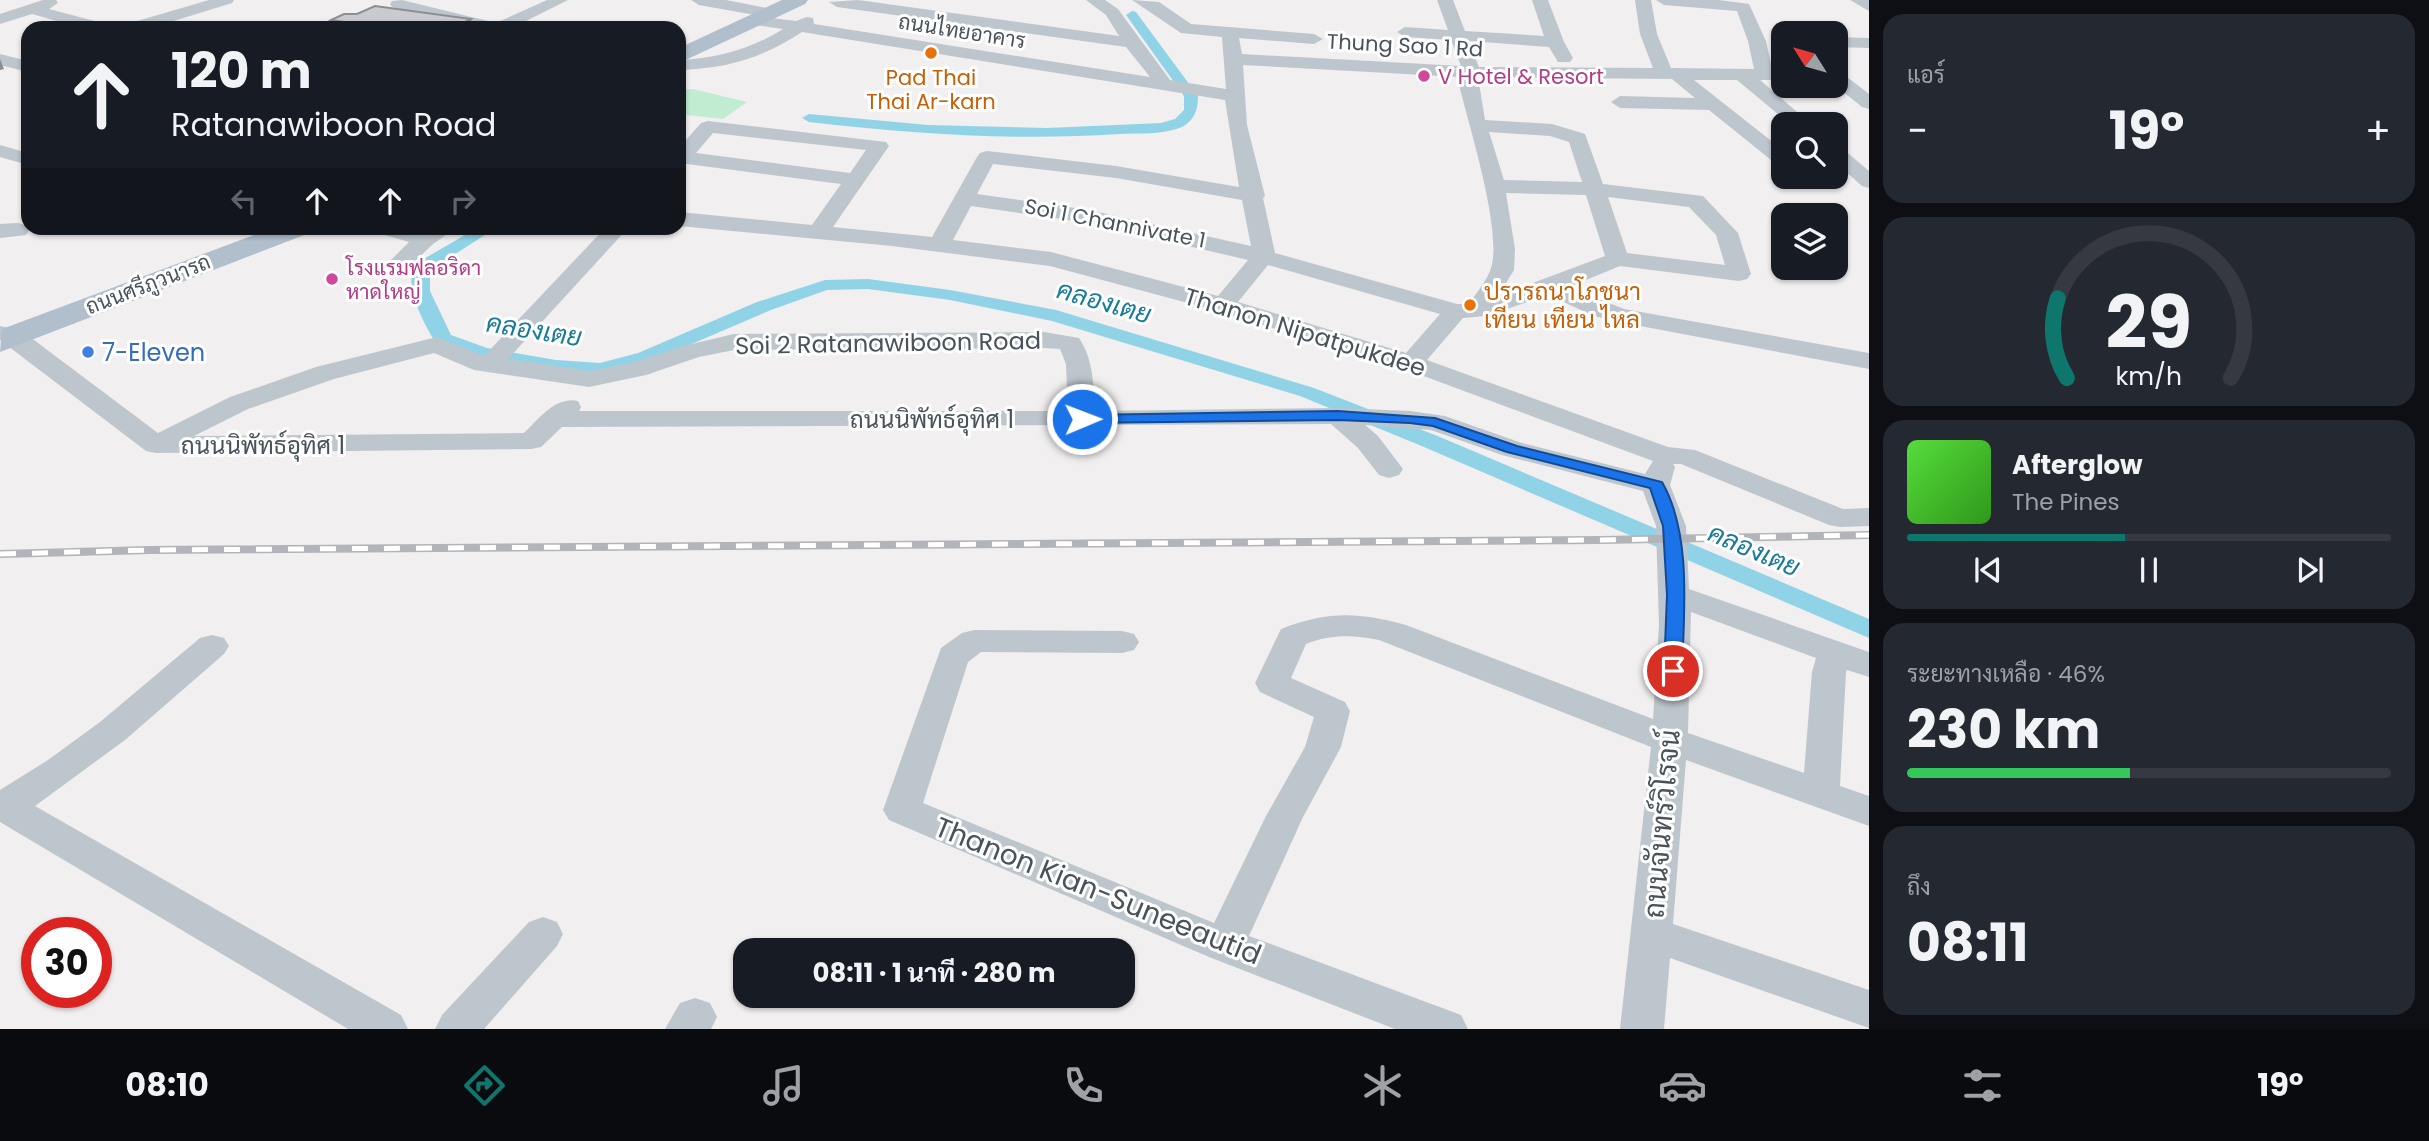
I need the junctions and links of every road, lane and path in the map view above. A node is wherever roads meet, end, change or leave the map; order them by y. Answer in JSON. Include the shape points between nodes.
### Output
{"nodes":[{"id":1,"x":60,"y":0,"type":"edge"},
{"id":2,"x":178,"y":0,"type":"edge"},
{"id":3,"x":513,"y":0,"type":"edge"},
{"id":4,"x":560,"y":0,"type":"edge"},
{"id":5,"x":699,"y":0,"type":"edge"},
{"id":6,"x":798,"y":0,"type":"edge"},
{"id":7,"x":920,"y":0,"type":"edge"},
{"id":8,"x":1094,"y":0,"type":"edge"},
{"id":9,"x":1445,"y":0,"type":"edge"},
{"id":10,"x":1540,"y":0,"type":"edge"},
{"id":11,"x":1643,"y":0,"type":"edge"},
{"id":12,"x":1664,"y":0,"type":"edge"},
{"id":13,"x":1858,"y":0,"type":"edge"},
{"id":14,"x":220,"y":2,"type":"edge"},
{"id":15,"x":403,"y":2,"type":"edge"},
{"id":16,"x":1149,"y":3,"type":"edge"},
{"id":17,"x":830,"y":6,"type":"edge"},
{"id":18,"x":1869,"y":6,"type":"edge"},
{"id":19,"x":544,"y":7,"type":"junction"},
{"id":20,"x":31,"y":9,"type":"junction"},
{"id":21,"x":768,"y":11,"type":"edge"},
{"id":22,"x":903,"y":11,"type":"junction"},
{"id":23,"x":1117,"y":11,"type":"junction"},
{"id":24,"x":377,"y":13,"type":"edge"},
{"id":25,"x":0,"y":19,"type":"edge"},
{"id":26,"x":75,"y":21,"type":"edge"},
{"id":27,"x":156,"y":21,"type":"edge"},
{"id":28,"x":472,"y":21,"type":"edge"},
{"id":29,"x":513,"y":21,"type":"edge"},
{"id":30,"x":798,"y":27,"type":"junction"},
{"id":31,"x":1230,"y":31,"type":"junction"},
{"id":32,"x":1405,"y":32,"type":"dead end"},
{"id":33,"x":1457,"y":34,"type":"junction"},
{"id":34,"x":1314,"y":39,"type":"dead end"},
{"id":35,"x":1555,"y":42,"type":"junction"},
{"id":36,"x":1848,"y":42,"type":"edge"},
{"id":37,"x":1132,"y":43,"type":"junction"},
{"id":38,"x":1869,"y":43,"type":"edge"},
{"id":39,"x":686,"y":46,"type":"edge"},
{"id":40,"x":686,"y":52,"type":"edge"},
{"id":41,"x":0,"y":59,"type":"edge"},
{"id":42,"x":1235,"y":59,"type":"junction"},
{"id":43,"x":21,"y":63,"type":"edge"},
{"id":44,"x":686,"y":65,"type":"edge"},
{"id":45,"x":1472,"y":72,"type":"junction"},
{"id":46,"x":1668,"y":73,"type":"junction"},
{"id":47,"x":1573,"y":74,"type":"junction"},
{"id":48,"x":1741,"y":74,"type":"junction"},
{"id":49,"x":1764,"y":74,"type":"junction"},
{"id":50,"x":1771,"y":74,"type":"edge"},
{"id":51,"x":1848,"y":76,"type":"edge"},
{"id":52,"x":1869,"y":76,"type":"edge"},
{"id":53,"x":1848,"y":86,"type":"edge"},
{"id":54,"x":1167,"y":87,"type":"junction"},
{"id":55,"x":1225,"y":95,"type":"junction"},
{"id":56,"x":1620,"y":102,"type":"dead end"},
{"id":57,"x":1869,"y":103,"type":"edge"},
{"id":58,"x":1711,"y":104,"type":"junction"},
{"id":59,"x":1787,"y":112,"type":"edge"},
{"id":60,"x":1477,"y":125,"type":"junction"},
{"id":61,"x":0,"y":151,"type":"edge"},
{"id":62,"x":1771,"y":151,"type":"edge"},
{"id":63,"x":686,"y":152,"type":"edge"},
{"id":64,"x":21,"y":157,"type":"edge"},
{"id":65,"x":686,"y":160,"type":"edge"},
{"id":66,"x":1848,"y":164,"type":"edge"},
{"id":67,"x":1116,"y":173,"type":"junction"},
{"id":68,"x":856,"y":180,"type":"junction"},
{"id":69,"x":1869,"y":182,"type":"edge"},
{"id":70,"x":1494,"y":186,"type":"junction"},
{"id":71,"x":1592,"y":189,"type":"junction"},
{"id":72,"x":1254,"y":196,"type":"junction"},
{"id":73,"x":964,"y":199,"type":"junction"},
{"id":74,"x":1096,"y":217,"type":"junction"},
{"id":75,"x":686,"y":220,"type":"edge"},
{"id":76,"x":819,"y":231,"type":"junction"},
{"id":77,"x":264,"y":235,"type":"edge"},
{"id":78,"x":411,"y":235,"type":"edge"},
{"id":79,"x":432,"y":235,"type":"edge"},
{"id":80,"x":610,"y":235,"type":"edge"},
{"id":81,"x":425,"y":239,"type":"junction"},
{"id":82,"x":939,"y":245,"type":"junction"},
{"id":83,"x":1264,"y":255,"type":"junction"},
{"id":84,"x":1616,"y":260,"type":"junction"},
{"id":85,"x":398,"y":265,"type":"dead end"},
{"id":86,"x":1549,"y":287,"type":"junction"},
{"id":87,"x":1223,"y":305,"type":"junction"},
{"id":88,"x":1467,"y":311,"type":"junction"},
{"id":89,"x":3,"y":336,"type":"edge"},
{"id":90,"x":496,"y":356,"type":"junction"},
{"id":91,"x":1869,"y":361,"type":"edge"},
{"id":92,"x":1411,"y":363,"type":"junction"},
{"id":93,"x":589,"y":379,"type":"junction"},
{"id":94,"x":563,"y":411,"type":"junction"},
{"id":95,"x":1338,"y":416,"type":"junction"},
{"id":96,"x":1082,"y":419,"type":"junction"},
{"id":97,"x":156,"y":445,"type":"junction"},
{"id":98,"x":1664,"y":455,"type":"junction"},
{"id":99,"x":1389,"y":469,"type":"dead end"},
{"id":100,"x":1656,"y":485,"type":"junction"},
{"id":101,"x":1869,"y":517,"type":"edge"},
{"id":102,"x":1675,"y":581,"type":"junction"},
{"id":103,"x":1122,"y":642,"type":"dead end"},
{"id":104,"x":212,"y":646,"type":"dead end"},
{"id":105,"x":1835,"y":653,"type":"junction"},
{"id":106,"x":1869,"y":665,"type":"edge"},
{"id":107,"x":1670,"y":740,"type":"junction"},
{"id":108,"x":1821,"y":793,"type":"junction"},
{"id":109,"x":3,"y":805,"type":"edge"},
{"id":110,"x":1869,"y":811,"type":"edge"},
{"id":111,"x":543,"y":934,"type":"dead end"},
{"id":112,"x":1652,"y":934,"type":"junction"},
{"id":113,"x":1224,"y":945,"type":"junction"},
{"id":114,"x":1869,"y":1009,"type":"edge"},
{"id":115,"x":386,"y":1029,"type":"edge"},
{"id":116,"x":457,"y":1029,"type":"edge"},
{"id":117,"x":1446,"y":1029,"type":"edge"},
{"id":118,"x":1642,"y":1029,"type":"edge"}],
"edges":[{"from":1,"to":20,"type":"street"},
{"from":2,"to":14,"type":"street"},
{"from":3,"to":19,"type":"street"},
{"from":4,"to":19,"type":"street"},
{"from":5,"to":21,"type":"street","name":"ถนนไทยอาคาร"},
{"from":6,"to":21,"type":"main road"},
{"from":7,"to":22,"type":"street"},
{"from":8,"to":23,"type":"street"},
{"from":9,"to":33,"type":"street"},
{"from":10,"to":35,"type":"street"},
{"from":11,"to":46,"type":"street","via":[[1643,19],[1652,48]]},
{"from":12,"to":49,"type":"street","via":[[1743,7],[1745,17],[1764,41]]},
{"from":13,"to":18,"type":"street"},
{"from":14,"to":27,"type":"street"},
{"from":15,"to":24,"type":"street"},
{"from":15,"to":28,"type":"street"},
{"from":16,"to":23,"type":"street"},
{"from":16,"to":31,"type":"street","via":[[1187,29]]},
{"from":17,"to":22,"type":"street"},
{"from":17,"to":30,"type":"street"},
{"from":19,"to":29,"type":"street"},
{"from":20,"to":25,"type":"street"},
{"from":20,"to":26,"type":"street"},
{"from":21,"to":30,"type":"street","name":"ถนนไทยอาคาร"},
{"from":21,"to":39,"type":"main road"},
{"from":21,"to":40,"type":"main road"},
{"from":22,"to":37,"type":"street"},
{"from":23,"to":37,"type":"street"},
{"from":30,"to":44,"type":"street","via":[[770,45],[718,63]]},
{"from":30,"to":54,"type":"street","name":"ถนนไทยอาคาร"},
{"from":31,"to":34,"type":"street"},
{"from":31,"to":42,"type":"street"},
{"from":32,"to":33,"type":"street"},
{"from":33,"to":35,"type":"street"},
{"from":33,"to":45,"type":"street"},
{"from":35,"to":47,"type":"street"},
{"from":36,"to":38,"type":"street"},
{"from":37,"to":54,"type":"street"},
{"from":41,"to":43,"type":"street"},
{"from":42,"to":45,"type":"street","name":"Thung Sao 1 Rd"},
{"from":42,"to":55,"type":"street"},
{"from":45,"to":47,"type":"street","name":"Thung Sao 1 Rd"},
{"from":45,"to":60,"type":"street","via":[[1467,80]]},
{"from":46,"to":47,"type":"street","name":"Thung Sao 1 Rd"},
{"from":46,"to":48,"type":"street","name":"Thung Sao 1 Rd"},
{"from":46,"to":58,"type":"street"},
{"from":48,"to":49,"type":"street","name":"Thung Sao 1 Rd"},
{"from":48,"to":59,"type":"street"},
{"from":49,"to":50,"type":"street","name":"Thung Sao 1 Rd"},
{"from":51,"to":52,"type":"street"},
{"from":53,"to":57,"type":"street"},
{"from":54,"to":55,"type":"street","name":"ถนนไทยอาคาร"},
{"from":55,"to":72,"type":"street"},
{"from":56,"to":58,"type":"street"},
{"from":58,"to":62,"type":"street"},
{"from":60,"to":70,"type":"street"},
{"from":60,"to":71,"type":"street","via":[[1552,130],[1578,138]]},
{"from":61,"to":64,"type":"street"},
{"from":63,"to":68,"type":"street","via":[[708,127],[879,146]]},
{"from":65,"to":68,"type":"street"},
{"from":66,"to":69,"type":"street"},
{"from":67,"to":72,"type":"street"},
{"from":67,"to":73,"type":"street","via":[[987,157]]},
{"from":67,"to":74,"type":"street"},
{"from":68,"to":76,"type":"street"},
{"from":70,"to":71,"type":"street"},
{"from":70,"to":88,"type":"street","via":[[1504,249],[1502,270]]},
{"from":71,"to":84,"type":"street"},
{"from":71,"to":84,"type":"street","via":[[1695,201],[1727,233],[1739,274]]},
{"from":72,"to":83,"type":"street"},
{"from":73,"to":74,"type":"street","name":"Soi 1 Channivate 1"},
{"from":73,"to":82,"type":"street"},
{"from":74,"to":83,"type":"street","name":"Soi 1 Channivate 1"},
{"from":75,"to":76,"type":"street","name":"Thanon Nipatpukdee"},
{"from":76,"to":82,"type":"street","name":"Thanon Nipatpukdee"},
{"from":77,"to":89,"type":"main road","name":"ถนนศรีภูวนารถ"},
{"from":78,"to":81,"type":"street"},
{"from":79,"to":81,"type":"street"},
{"from":80,"to":90,"type":"street"},
{"from":81,"to":85,"type":"street"},
{"from":82,"to":87,"type":"street","name":"Thanon Nipatpukdee","via":[[1051,259]]},
{"from":83,"to":87,"type":"street"},
{"from":83,"to":88,"type":"street","name":"Soi 1 Channivate 1"},
{"from":84,"to":86,"type":"street"},
{"from":86,"to":88,"type":"street"},
{"from":86,"to":91,"type":"street","via":[[1624,316]]},
{"from":87,"to":92,"type":"street","name":"Thanon Nipatpukdee"},
{"from":88,"to":92,"type":"street"},
{"from":89,"to":97,"type":"street","name":"ถนนนิพัทธ์อุทิศ 1"},
{"from":90,"to":93,"type":"street"},
{"from":90,"to":97,"type":"street","via":[[474,362],[437,345],[326,373],[239,403]]},
{"from":92,"to":98,"type":"street","name":"Thanon Nipatpukdee"},
{"from":93,"to":94,"type":"street"},
{"from":93,"to":96,"type":"street","name":"Soi 2 Ratanawiboon Road","via":[[734,342],[1044,340],[1070,343],[1079,363]]},
{"from":94,"to":96,"type":"street","name":"ถนนนิพัทธ์อุทิศ 1"},
{"from":94,"to":97,"type":"street","name":"ถนนนิพัทธ์อุทิศ 1","via":[[531,441]]},
{"from":95,"to":96,"type":"street","name":"ถนนนิพัทธ์อุทิศ 1"},
{"from":95,"to":99,"type":"street","via":[[1368,442]]},
{"from":95,"to":100,"type":"street","name":"ถนนนิพัทธ์อุทิศ 1","via":[[1422,421]]},
{"from":98,"to":100,"type":"street"},
{"from":98,"to":101,"type":"street","name":"Thanon Nipatpukdee","via":[[1685,456],[1840,519]]},
{"from":100,"to":102,"type":"street","name":"ถนนจันทร์วิโรจน์","via":[[1671,526]]},
{"from":102,"to":105,"type":"street"},
{"from":102,"to":107,"type":"street","name":"ถนนจันทร์วิโรจน์"},
{"from":103,"to":113,"type":"street","name":"Thanon Kian-Suneeautid","via":[[974,641],[953,656],[902,810]]},
{"from":104,"to":109,"type":"street","via":[[145,707],[43,783]]},
{"from":105,"to":106,"type":"street"},
{"from":105,"to":108,"type":"street","via":[[1829,671]]},
{"from":107,"to":108,"type":"street"},
{"from":107,"to":112,"type":"street","name":"ถนนจันทร์วิโรจน์"},
{"from":107,"to":113,"type":"street","via":[[1394,633],[1358,624],[1320,626],[1293,638],[1272,683],[1333,711],[1323,747],[1284,816]]},
{"from":108,"to":110,"type":"street"},
{"from":109,"to":115,"type":"street"},
{"from":111,"to":116,"type":"street"},
{"from":112,"to":114,"type":"street"},
{"from":112,"to":118,"type":"street","name":"ถนนจันทร์วิโรจน์"},
{"from":113,"to":117,"type":"street","name":"Thanon Kian-Suneeautid"}]}
